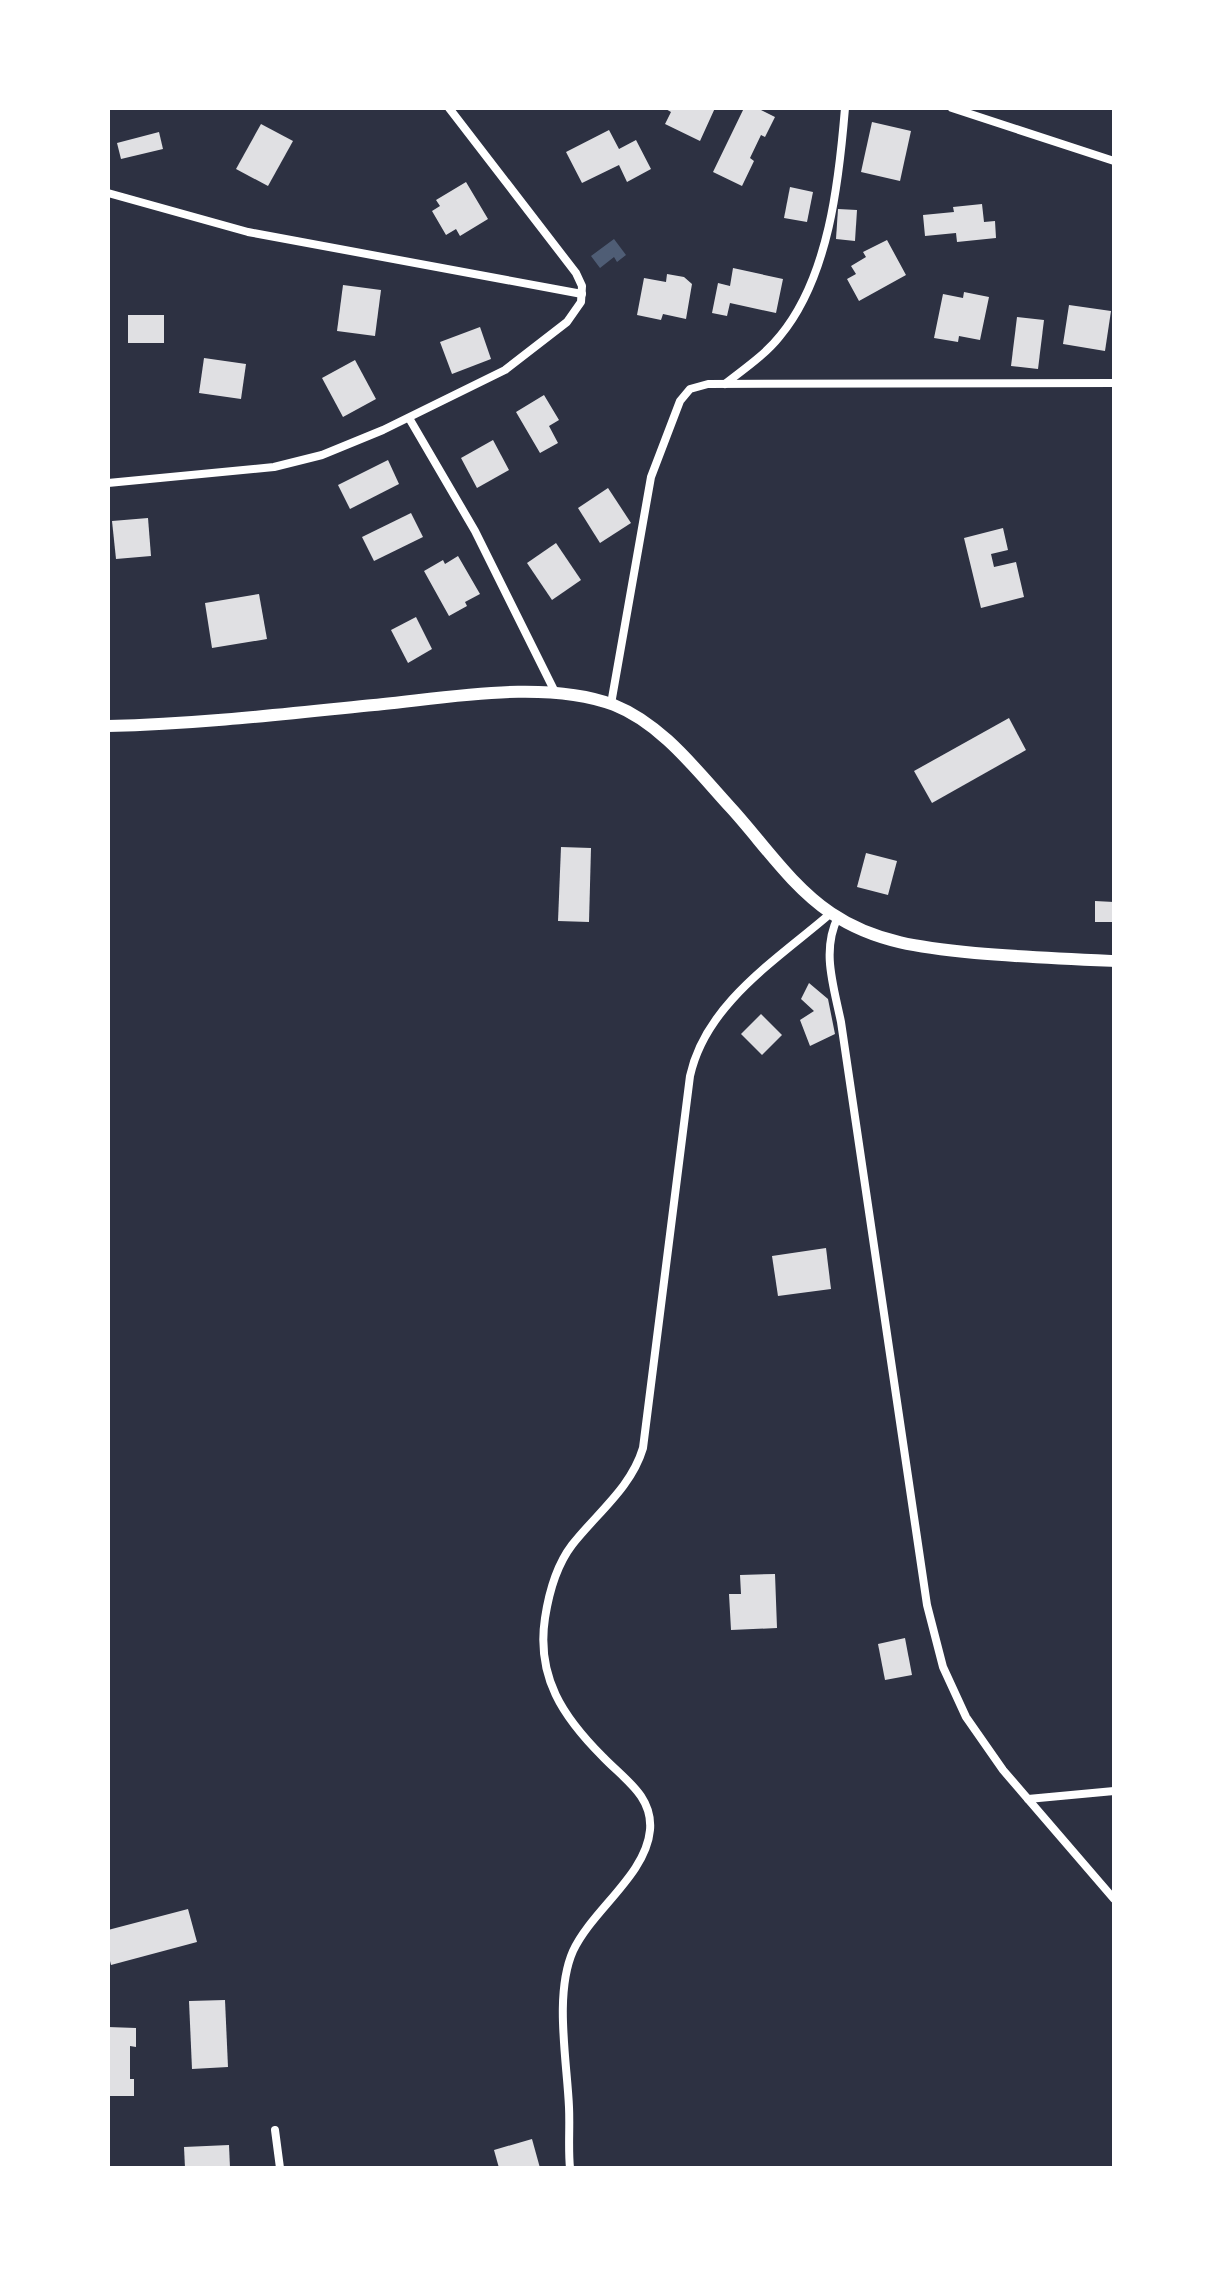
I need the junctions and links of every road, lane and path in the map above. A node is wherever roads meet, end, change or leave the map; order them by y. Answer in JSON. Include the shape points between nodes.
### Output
{"nodes":[{"id":1,"x":449,"y":108,"type":"edge"},
{"id":2,"x":845,"y":108,"type":"edge"},
{"id":3,"x":952,"y":108,"type":"edge"},
{"id":4,"x":1114,"y":161,"type":"edge"},
{"id":5,"x":108,"y":193,"type":"edge"},
{"id":6,"x":582,"y":294,"type":"junction"},
{"id":7,"x":1114,"y":383,"type":"edge"},
{"id":8,"x":724,"y":384,"type":"junction"},
{"id":9,"x":409,"y":418,"type":"junction"},
{"id":10,"x":108,"y":483,"type":"edge"},
{"id":11,"x":555,"y":692,"type":"junction"},
{"id":12,"x":611,"y":704,"type":"junction"},
{"id":13,"x":108,"y":726,"type":"edge"},
{"id":14,"x":835,"y":915,"type":"junction"},
{"id":15,"x":1114,"y":961,"type":"edge"},
{"id":16,"x":1114,"y":1791,"type":"edge"},
{"id":17,"x":1028,"y":1799,"type":"junction"},
{"id":18,"x":1114,"y":1899,"type":"edge"},
{"id":19,"x":275,"y":2130,"type":"dead end"},
{"id":20,"x":280,"y":2168,"type":"edge"},
{"id":21,"x":570,"y":2168,"type":"edge"}],
"edges":[{"from":1,"to":6,"type":"street","via":[[576,273]]},
{"from":2,"to":8,"type":"street","via":[[829,222],[812,280],[778,338]]},
{"from":3,"to":4,"type":"street"},
{"from":5,"to":6,"type":"street","via":[[248,232]]},
{"from":6,"to":9,"type":"street","via":[[578,310],[567,322],[512,365]]},
{"from":7,"to":8,"type":"street"},
{"from":8,"to":12,"type":"street","via":[[702,384],[684,395],[662,444],[646,498]]},
{"from":9,"to":10,"type":"street","via":[[335,451],[274,467]]},
{"from":9,"to":11,"type":"street","via":[[475,531]]},
{"from":11,"to":12,"type":"main road"},
{"from":11,"to":13,"type":"main road"},
{"from":12,"to":14,"type":"main road","via":[[658,732],[791,877]]},
{"from":14,"to":15,"type":"main road","via":[[865,932],[914,946]]},
{"from":14,"to":17,"type":"street","via":[[830,966],[931,1626],[966,1717]]},
{"from":14,"to":21,"type":"street","via":[[725,1006],[699,1043],[690,1076],[643,1448],[631,1476],[566,1555],[548,1603],[543,1643],[552,1690],[600,1755],[642,1796],[650,1826],[638,1864],[580,1938],[566,1973]]},
{"from":16,"to":17,"type":"street"},
{"from":17,"to":18,"type":"street"},
{"from":19,"to":20,"type":"street"}]}
